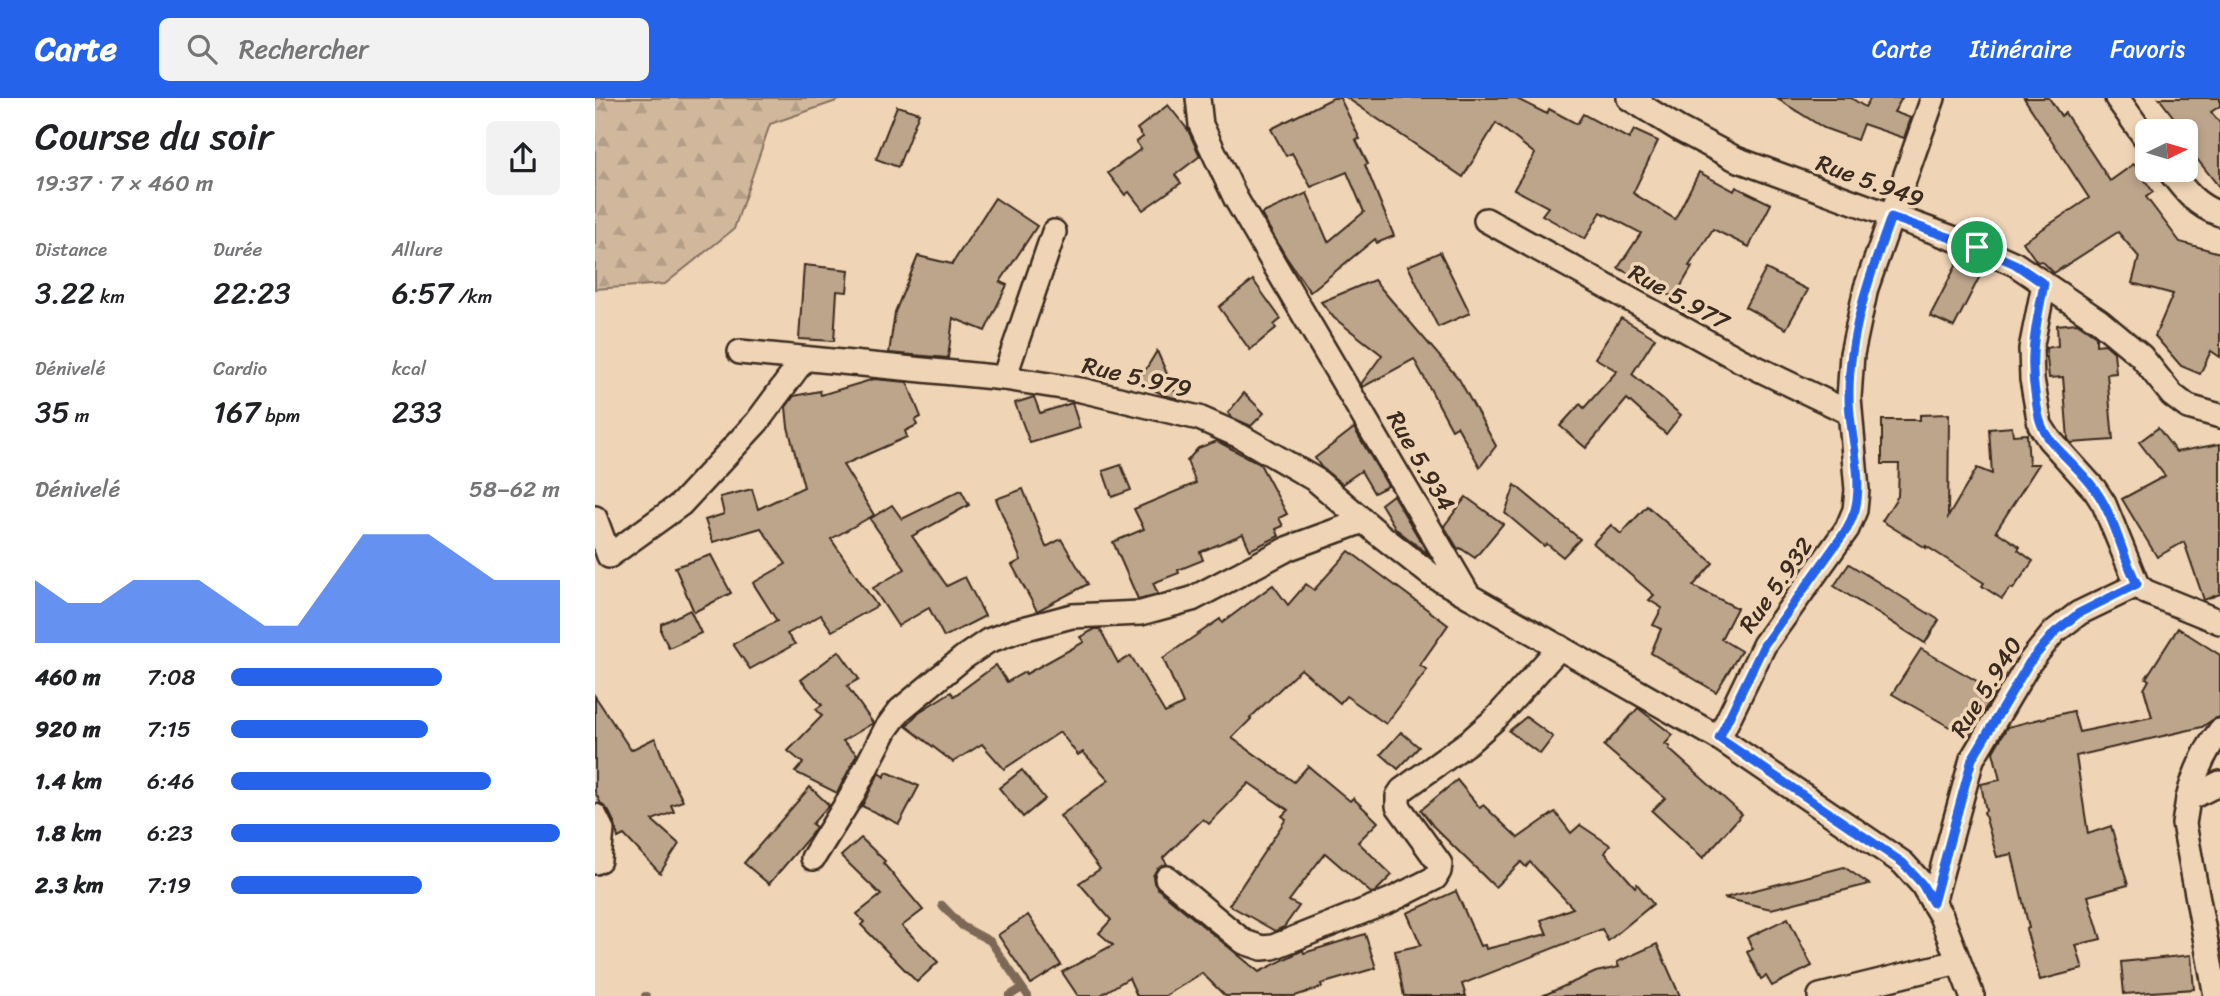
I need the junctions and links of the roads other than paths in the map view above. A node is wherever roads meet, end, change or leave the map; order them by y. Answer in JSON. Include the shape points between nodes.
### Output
{"nodes":[{"id":1,"x":1198,"y":98,"type":"edge"},
{"id":2,"x":1629,"y":98,"type":"edge"},
{"id":3,"x":1933,"y":98,"type":"edge"},
{"id":4,"x":2117,"y":98,"type":"edge"},
{"id":5,"x":2135,"y":123,"type":"edge"},
{"id":6,"x":2178,"y":182,"type":"edge"},
{"id":7,"x":2216,"y":210,"type":"edge"},
{"id":8,"x":1891,"y":217,"type":"junction"},
{"id":9,"x":1486,"y":220,"type":"dead end"},
{"id":10,"x":1054,"y":232,"type":"dead end"},
{"id":11,"x":2044,"y":284,"type":"junction"},
{"id":12,"x":740,"y":352,"type":"dead end"},
{"id":13,"x":804,"y":359,"type":"junction"},
{"id":14,"x":1004,"y":378,"type":"junction"},
{"id":15,"x":1850,"y":413,"type":"junction"},
{"id":16,"x":2220,"y":416,"type":"edge"},
{"id":17,"x":595,"y":518,"type":"edge"},
{"id":18,"x":1363,"y":521,"type":"junction"},
{"id":19,"x":2137,"y":584,"type":"junction"},
{"id":20,"x":1469,"y":596,"type":"junction"},
{"id":21,"x":2220,"y":622,"type":"edge"},
{"id":22,"x":1560,"y":647,"type":"junction"},
{"id":23,"x":2220,"y":731,"type":"edge"},
{"id":24,"x":1719,"y":738,"type":"junction"},
{"id":25,"x":2220,"y":783,"type":"edge"},
{"id":26,"x":2188,"y":799,"type":"junction"},
{"id":27,"x":595,"y":816,"type":"edge"},
{"id":28,"x":813,"y":858,"type":"dead end"},
{"id":29,"x":595,"y":862,"type":"edge"},
{"id":30,"x":1167,"y":878,"type":"dead end"},
{"id":31,"x":1933,"y":903,"type":"junction"},
{"id":32,"x":1958,"y":962,"type":"junction"},
{"id":33,"x":1820,"y":996,"type":"edge"},
{"id":34,"x":1972,"y":996,"type":"edge"},
{"id":35,"x":2216,"y":996,"type":"edge"}],
"edges":[{"from":1,"to":20,"type":"street","name":"Rue 5.934","via":[[1201,125],[1236,198]]},
{"from":2,"to":8,"type":"street","name":"Rue 5.949","via":[[1737,159]]},
{"from":3,"to":8,"type":"street","name":"Rue 5.932"},
{"from":4,"to":5,"type":"street"},
{"from":6,"to":7,"type":"street","via":[[2189,197]]},
{"from":8,"to":11,"type":"street","name":"Rue 5.949","via":[[1977,247]]},
{"from":8,"to":15,"type":"street","name":"Rue 5.932","via":[[1866,288],[1852,354]]},
{"from":9,"to":15,"type":"street","name":"Rue 5.977","via":[[1740,360]]},
{"from":10,"to":14,"type":"street"},
{"from":11,"to":16,"type":"street","name":"Rue 5.949","via":[[2141,356],[2172,395],[2188,407]]},
{"from":11,"to":19,"type":"street","via":[[2031,349],[2040,425],[2095,489]]},
{"from":12,"to":13,"type":"street","name":"Rue 5.979"},
{"from":13,"to":14,"type":"street","name":"Rue 5.979"},
{"from":13,"to":17,"type":"street","via":[[757,422],[681,504],[609,556]]},
{"from":14,"to":18,"type":"street","name":"Rue 5.979","via":[[1081,390],[1199,418],[1316,480]]},
{"from":15,"to":24,"type":"street","name":"Rue 5.932","via":[[1855,510],[1847,529],[1764,645]]},
{"from":18,"to":20,"type":"street","name":"Rue 5.979","via":[[1430,574]]},
{"from":18,"to":28,"type":"street","via":[[1289,548],[1192,599],[1140,613],[1072,616],[988,641],[900,710]]},
{"from":19,"to":21,"type":"street","via":[[2146,592]]},
{"from":19,"to":31,"type":"street","name":"Rue 5.940","via":[[2079,613],[2055,632],[2029,663],[1972,759]]},
{"from":20,"to":22,"type":"street"},
{"from":22,"to":24,"type":"street"},
{"from":22,"to":30,"type":"street","via":[[1496,718],[1398,796],[1398,806],[1440,864],[1435,878],[1389,901],[1262,948],[1244,942]]},
{"from":23,"to":26,"type":"street","via":[[2192,782]]},
{"from":24,"to":31,"type":"street","via":[[1903,863]]},
{"from":25,"to":26,"type":"street"},
{"from":26,"to":35,"type":"street","via":[[2184,824]]},
{"from":27,"to":29,"type":"street","via":[[602,830]]},
{"from":31,"to":32,"type":"street"},
{"from":32,"to":33,"type":"street"},
{"from":32,"to":34,"type":"street"}]}
